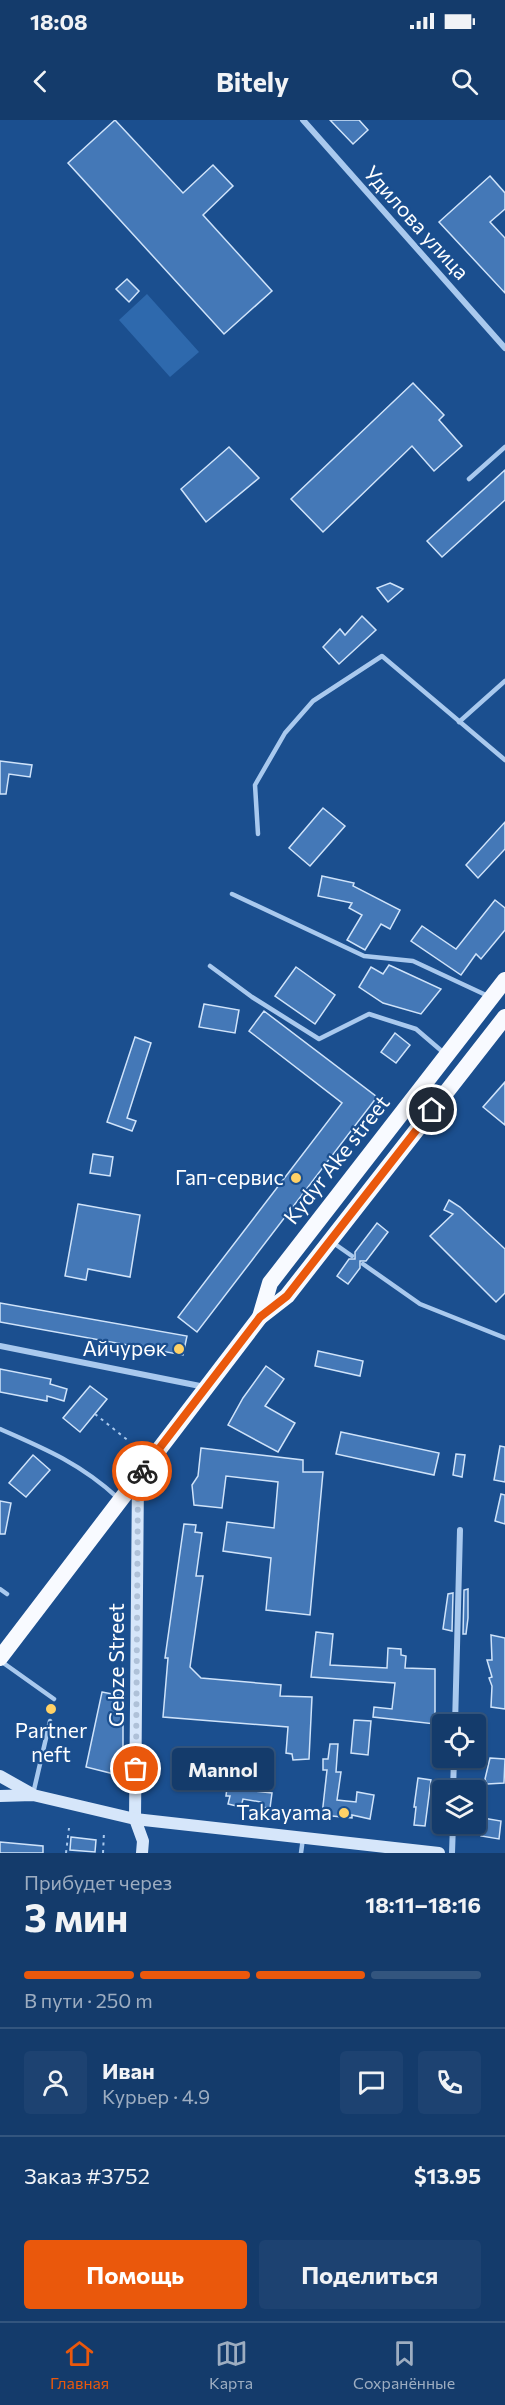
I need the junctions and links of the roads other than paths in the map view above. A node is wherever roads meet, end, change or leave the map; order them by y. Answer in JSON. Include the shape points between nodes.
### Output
{"nodes":[{"id":1,"x":303,"y":120,"type":"edge"},
{"id":2,"x":505,"y":348,"type":"edge"},
{"id":3,"x":505,"y":447,"type":"edge"},
{"id":4,"x":469,"y":479,"type":"dead end"},
{"id":5,"x":505,"y":681,"type":"edge"},
{"id":6,"x":459,"y":722,"type":"junction"},
{"id":7,"x":505,"y":760,"type":"edge"},
{"id":8,"x":258,"y":834,"type":"dead end"},
{"id":9,"x":232,"y":894,"type":"dead end"},
{"id":10,"x":210,"y":966,"type":"dead end"},
{"id":11,"x":505,"y":980,"type":"edge"},
{"id":12,"x":490,"y":998,"type":"junction"},
{"id":13,"x":505,"y":1011,"type":"edge"},
{"id":14,"x":505,"y":1017,"type":"edge"},
{"id":15,"x":447,"y":1055,"type":"junction"},
{"id":16,"x":329,"y":1241,"type":"junction"},
{"id":17,"x":352,"y":1256,"type":"dead end"},
{"id":18,"x":363,"y":1264,"type":"dead end"},
{"id":19,"x":260,"y":1317,"type":"junction"},
{"id":20,"x":505,"y":1338,"type":"edge"},
{"id":21,"x":0,"y":1346,"type":"edge"},
{"id":22,"x":205,"y":1388,"type":"junction"},
{"id":23,"x":0,"y":1429,"type":"edge"},
{"id":24,"x":138,"y":1477,"type":"junction"},
{"id":25,"x":120,"y":1500,"type":"junction"},
{"id":26,"x":460,"y":1530,"type":"dead end"},
{"id":27,"x":0,"y":1589,"type":"edge"},
{"id":28,"x":7,"y":1594,"type":"dead end"},
{"id":29,"x":0,"y":1659,"type":"edge"},
{"id":30,"x":54,"y":1699,"type":"dead end"},
{"id":31,"x":455,"y":1714,"type":"edge"},
{"id":32,"x":50,"y":1721,"type":"dead end"},
{"id":33,"x":0,"y":1776,"type":"edge"},
{"id":34,"x":33,"y":1795,"type":"junction"},
{"id":35,"x":0,"y":1796,"type":"edge"},
{"id":36,"x":135,"y":1819,"type":"junction"},
{"id":37,"x":453,"y":1834,"type":"edge"},
{"id":38,"x":303,"y":1838,"type":"junction"},
{"id":39,"x":142,"y":1853,"type":"edge"},
{"id":40,"x":301,"y":1853,"type":"edge"},
{"id":41,"x":439,"y":1853,"type":"edge"},
{"id":42,"x":452,"y":1853,"type":"edge"}],
"edges":[{"from":1,"to":2,"type":"street","name":"Удилова улица"},
{"from":3,"to":4,"type":"lane"},
{"from":5,"to":6,"type":"lane"},
{"from":6,"to":7,"type":"lane"},
{"from":6,"to":8,"type":"lane","via":[[382,656],[314,701],[285,733],[255,785]]},
{"from":9,"to":12,"type":"lane","via":[[364,956],[413,961]]},
{"from":10,"to":15,"type":"lane","via":[[319,1039],[369,1014],[416,1029]]},
{"from":11,"to":12,"type":"highway","name":"Kydyr Ake street"},
{"from":12,"to":13,"type":"highway"},
{"from":12,"to":15,"type":"highway","name":"Kydyr Ake street"},
{"from":14,"to":16,"type":"highway","name":"Kydyr Ake street"},
{"from":15,"to":19,"type":"highway","name":"Kydyr Ake street","via":[[270,1283]]},
{"from":16,"to":17,"type":"lane"},
{"from":16,"to":19,"type":"highway","name":"Kydyr Ake street","via":[[287,1296]]},
{"from":18,"to":20,"type":"lane","via":[[420,1304]]},
{"from":19,"to":22,"type":"highway","name":"Kydyr Ake street"},
{"from":21,"to":22,"type":"street"},
{"from":22,"to":24,"type":"highway","name":"Kydyr Ake street"},
{"from":23,"to":25,"type":"lane","via":[[62,1456],[99,1480]]},
{"from":24,"to":25,"type":"highway","name":"Kydyr Ake street"},
{"from":24,"to":36,"type":"main road","name":"Gebze Street"},
{"from":25,"to":29,"type":"highway","name":"Kydyr Ake street"},
{"from":26,"to":31,"type":"street"},
{"from":27,"to":28,"type":"lane"},
{"from":29,"to":30,"type":"lane"},
{"from":32,"to":34,"type":"lane"},
{"from":33,"to":34,"type":"main road"},
{"from":34,"to":35,"type":"main road"},
{"from":34,"to":36,"type":"main road"},
{"from":36,"to":38,"type":"main road"},
{"from":36,"to":39,"type":"main road","name":"Gebze Street","via":[[143,1841]]},
{"from":37,"to":42,"type":"street"},
{"from":38,"to":40,"type":"lane"},
{"from":38,"to":41,"type":"main road"}]}
